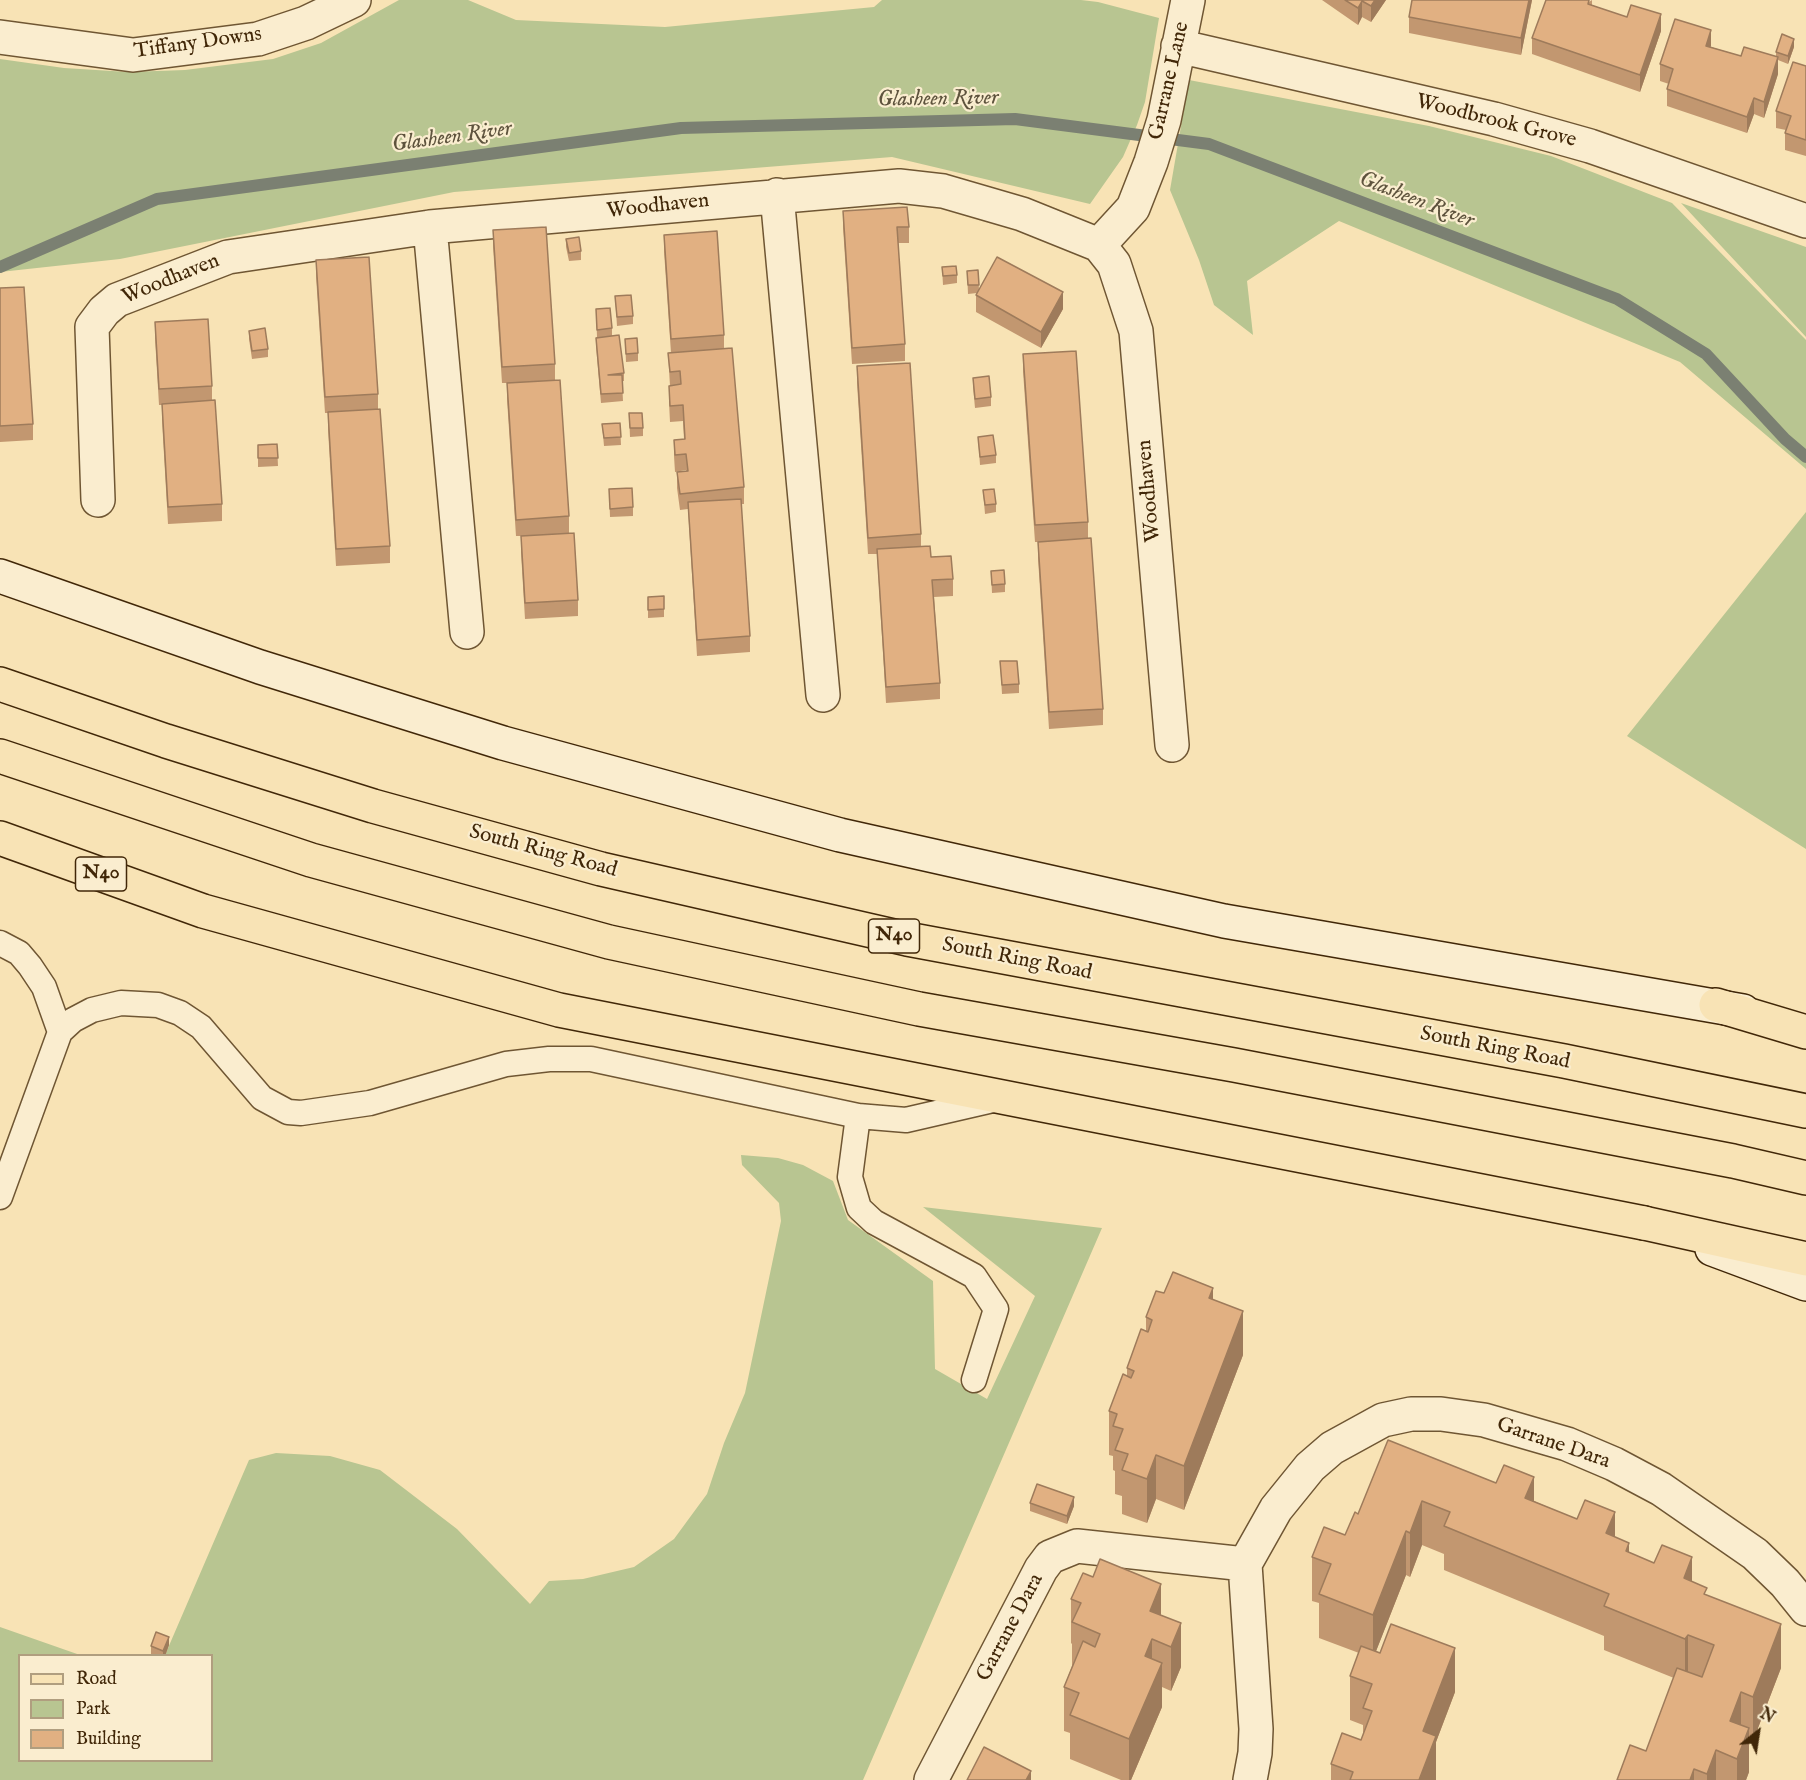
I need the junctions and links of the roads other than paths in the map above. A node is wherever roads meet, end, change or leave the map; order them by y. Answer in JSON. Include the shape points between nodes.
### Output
{"nodes":[{"id":1,"x":354,"y":0,"type":"edge"},
{"id":2,"x":1188,"y":0,"type":"edge"},
{"id":3,"x":0,"y":37,"type":"edge"},
{"id":4,"x":1179,"y":46,"type":"junction"},
{"id":5,"x":777,"y":195,"type":"junction"},
{"id":6,"x":1806,"y":221,"type":"edge"},
{"id":7,"x":430,"y":227,"type":"junction"},
{"id":8,"x":1099,"y":244,"type":"junction"},
{"id":9,"x":98,"y":500,"type":"dead end"},
{"id":10,"x":0,"y":576,"type":"edge"},
{"id":11,"x":467,"y":632,"type":"dead end"},
{"id":12,"x":0,"y":684,"type":"edge"},
{"id":13,"x":823,"y":695,"type":"dead end"},
{"id":14,"x":1172,"y":745,"type":"dead end"},
{"id":15,"x":0,"y":756,"type":"edge"},
{"id":16,"x":0,"y":838,"type":"edge"},
{"id":17,"x":0,"y":943,"type":"edge"},
{"id":18,"x":1716,"y":1005,"type":"junction"},
{"id":19,"x":1806,"y":1025,"type":"edge"},
{"id":20,"x":60,"y":1032,"type":"junction"},
{"id":21,"x":1806,"y":1032,"type":"edge"},
{"id":22,"x":1005,"y":1098,"type":"junction"},
{"id":23,"x":1806,"y":1111,"type":"edge"},
{"id":24,"x":858,"y":1116,"type":"junction"},
{"id":25,"x":1806,"y":1178,"type":"edge"},
{"id":26,"x":0,"y":1197,"type":"edge"},
{"id":27,"x":1644,"y":1223,"type":"junction"},
{"id":28,"x":1806,"y":1259,"type":"edge"},
{"id":29,"x":1806,"y":1284,"type":"edge"},
{"id":30,"x":974,"y":1380,"type":"dead end"},
{"id":31,"x":1245,"y":1564,"type":"junction"},
{"id":32,"x":1806,"y":1609,"type":"edge"},
{"id":33,"x":931,"y":1780,"type":"edge"},
{"id":34,"x":1250,"y":1780,"type":"edge"}],
"edges":[{"from":1,"to":3,"type":"street","name":"Tiffany Downs","via":[[306,23],[258,39],[133,55]]},
{"from":2,"to":4,"type":"street","name":"Garrane Lane"},
{"from":4,"to":6,"type":"street","name":"Woodbrook Grove","via":[[1494,119],[1590,146]]},
{"from":4,"to":8,"type":"street","name":"Garrane Lane","via":[[1164,120],[1133,208]]},
{"from":5,"to":7,"type":"street","name":"Woodhaven"},
{"from":5,"to":8,"type":"street","name":"Woodhaven","via":[[899,186],[943,191],[1022,214]]},
{"from":5,"to":13,"type":"street"},
{"from":7,"to":9,"type":"street","name":"Woodhaven","via":[[228,257],[132,294],[104,310],[92,327]]},
{"from":7,"to":11,"type":"street"},
{"from":8,"to":14,"type":"street","name":"Woodhaven","via":[[1114,264],[1136,331]]},
{"from":10,"to":18,"type":"street","via":[[260,667],[481,736],[840,835],[1224,921]]},
{"from":12,"to":23,"type":"main road","name":"South Ring Road","number":"N40","via":[[373,806],[612,871],[907,939],[1564,1061]]},
{"from":15,"to":25,"type":"main road","via":[[311,860],[609,942],[919,1009],[1246,1067],[1722,1158]]},
{"from":16,"to":22,"type":"main road","number":"N40","via":[[203,911],[559,1010]]},
{"from":17,"to":20,"type":"lane","via":[[19,953],[30,966],[44,987]]},
{"from":18,"to":19,"type":"street"},
{"from":18,"to":21,"type":"main road"},
{"from":20,"to":24,"type":"lane","via":[[92,1010],[121,1003],[158,1005],[201,1027],[262,1098],[288,1112],[370,1103],[506,1065],[591,1059]]},
{"from":20,"to":26,"type":"lane"},
{"from":22,"to":24,"type":"lane","via":[[906,1120]]},
{"from":22,"to":27,"type":"main road","number":"N40"},
{"from":24,"to":30,"type":"lane","via":[[850,1177],[859,1208],[874,1222],[974,1276],[996,1309]]},
{"from":27,"to":28,"type":"main road"},
{"from":27,"to":29,"type":"street"},
{"from":31,"to":32,"type":"street","name":"Garrane Dara","via":[[1276,1509],[1310,1467],[1332,1448],[1383,1420],[1411,1413],[1441,1414],[1523,1430],[1614,1464],[1661,1490],[1755,1554]]},
{"from":31,"to":33,"type":"street","name":"Garrane Dara","via":[[1077,1546],[1050,1557]]},
{"from":31,"to":34,"type":"street","via":[[1256,1729]]}]}
